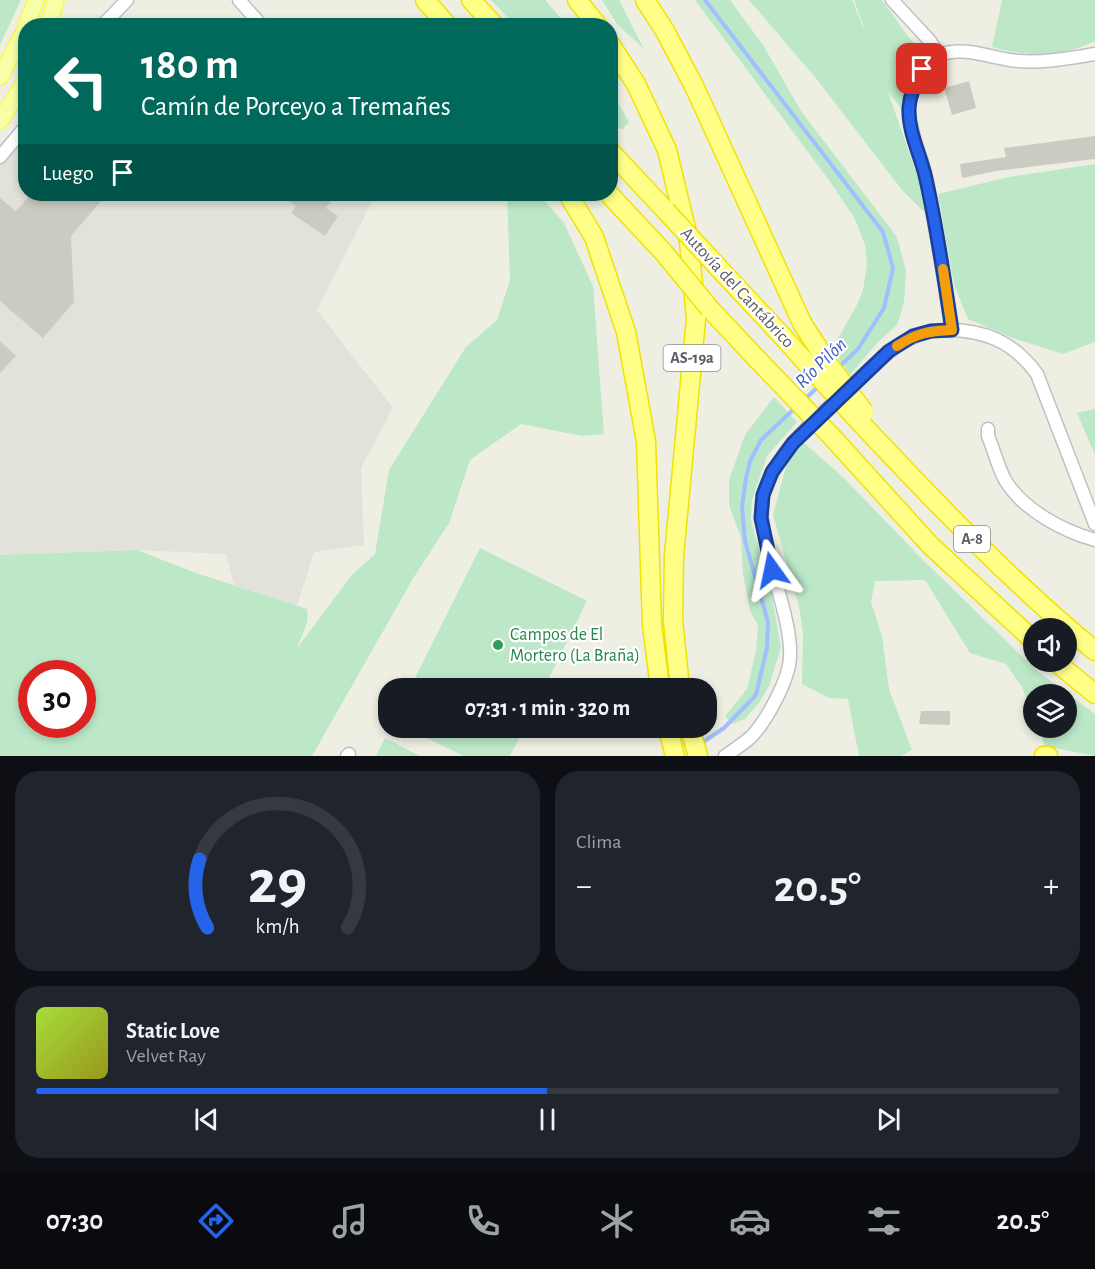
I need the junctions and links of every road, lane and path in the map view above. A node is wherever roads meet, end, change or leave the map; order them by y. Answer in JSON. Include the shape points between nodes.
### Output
{"nodes":[{"id":1,"x":36,"y":0,"type":"edge"},
{"id":2,"x":56,"y":0,"type":"edge"},
{"id":3,"x":127,"y":0,"type":"edge"},
{"id":4,"x":239,"y":0,"type":"edge"},
{"id":5,"x":425,"y":0,"type":"edge"},
{"id":6,"x":471,"y":0,"type":"edge"},
{"id":7,"x":577,"y":0,"type":"edge"},
{"id":8,"x":645,"y":0,"type":"edge"},
{"id":9,"x":892,"y":0,"type":"edge"},
{"id":10,"x":29,"y":18,"type":"edge"},
{"id":11,"x":50,"y":18,"type":"edge"},
{"id":12,"x":110,"y":18,"type":"edge"},
{"id":13,"x":255,"y":18,"type":"edge"},
{"id":14,"x":441,"y":18,"type":"edge"},
{"id":15,"x":488,"y":18,"type":"edge"},
{"id":16,"x":592,"y":18,"type":"edge"},
{"id":17,"x":18,"y":42,"type":"edge"},
{"id":18,"x":1095,"y":54,"type":"edge"},
{"id":19,"x":939,"y":55,"type":"junction"},
{"id":20,"x":618,"y":56,"type":"edge"},
{"id":21,"x":0,"y":77,"type":"edge"},
{"id":22,"x":18,"y":93,"type":"edge"},
{"id":23,"x":0,"y":121,"type":"edge"},
{"id":24,"x":18,"y":136,"type":"edge"},
{"id":25,"x":0,"y":157,"type":"edge"},
{"id":26,"x":618,"y":160,"type":"edge"},
{"id":27,"x":572,"y":201,"type":"edge"},
{"id":28,"x":616,"y":201,"type":"edge"},
{"id":29,"x":952,"y":330,"type":"junction"},
{"id":30,"x":860,"y":415,"type":"junction"},
{"id":31,"x":988,"y":429,"type":"dead end"},
{"id":32,"x":1095,"y":524,"type":"edge"},
{"id":33,"x":1095,"y":540,"type":"edge"},
{"id":34,"x":1023,"y":631,"type":"edge"},
{"id":35,"x":1095,"y":651,"type":"edge"},
{"id":36,"x":1068,"y":672,"type":"edge"},
{"id":37,"x":659,"y":678,"type":"edge"},
{"id":38,"x":679,"y":678,"type":"edge"},
{"id":39,"x":1095,"y":694,"type":"edge"},
{"id":40,"x":670,"y":738,"type":"edge"},
{"id":41,"x":693,"y":738,"type":"edge"},
{"id":42,"x":675,"y":756,"type":"edge"},
{"id":43,"x":698,"y":756,"type":"edge"},
{"id":44,"x":725,"y":756,"type":"edge"}],
"edges":[{"from":1,"to":10,"type":"main road"},
{"from":2,"to":11,"type":"main road"},
{"from":3,"to":12,"type":"street"},
{"from":4,"to":13,"type":"street"},
{"from":5,"to":14,"type":"highway"},
{"from":6,"to":15,"type":"highway"},
{"from":7,"to":16,"type":"highway"},
{"from":8,"to":30,"type":"highway","bridge":true,"via":[[695,88],[802,323]]},
{"from":9,"to":19,"type":"street"},
{"from":17,"to":21,"type":"main road"},
{"from":18,"to":19,"type":"street","via":[[1019,61],[960,51]]},
{"from":19,"to":29,"type":"street","via":[[922,69],[909,109],[938,238]]},
{"from":20,"to":38,"type":"highway","number":"AS-19a","via":[[668,150],[689,241],[696,319],[674,556],[673,620]]},
{"from":22,"to":23,"type":"main road"},
{"from":24,"to":25,"type":"street"},
{"from":26,"to":30,"type":"highway","name":"Autovía del Cantábrico","number":"A-8","bridge":true},
{"from":27,"to":37,"type":"highway","via":[[594,237],[628,343],[646,441],[652,625]]},
{"from":28,"to":34,"type":"highway","name":"Autovía del Cantábrico","number":"A-8","bridge":true,"via":[[710,309],[930,545]]},
{"from":29,"to":32,"type":"street","via":[[991,336],[1029,363],[1037,374]]},
{"from":29,"to":44,"type":"street","via":[[913,336],[889,351],[793,443],[772,472],[763,495],[761,518],[786,622],[790,657],[779,697],[751,736]]},
{"from":30,"to":35,"type":"highway","name":"Autovía del Cantábrico","number":"A-8","via":[[950,518]]},
{"from":31,"to":33,"type":"street","via":[[1005,480],[1016,494],[1052,521]]},
{"from":36,"to":39,"type":"highway"},
{"from":40,"to":42,"type":"highway"},
{"from":41,"to":43,"type":"highway"}]}
